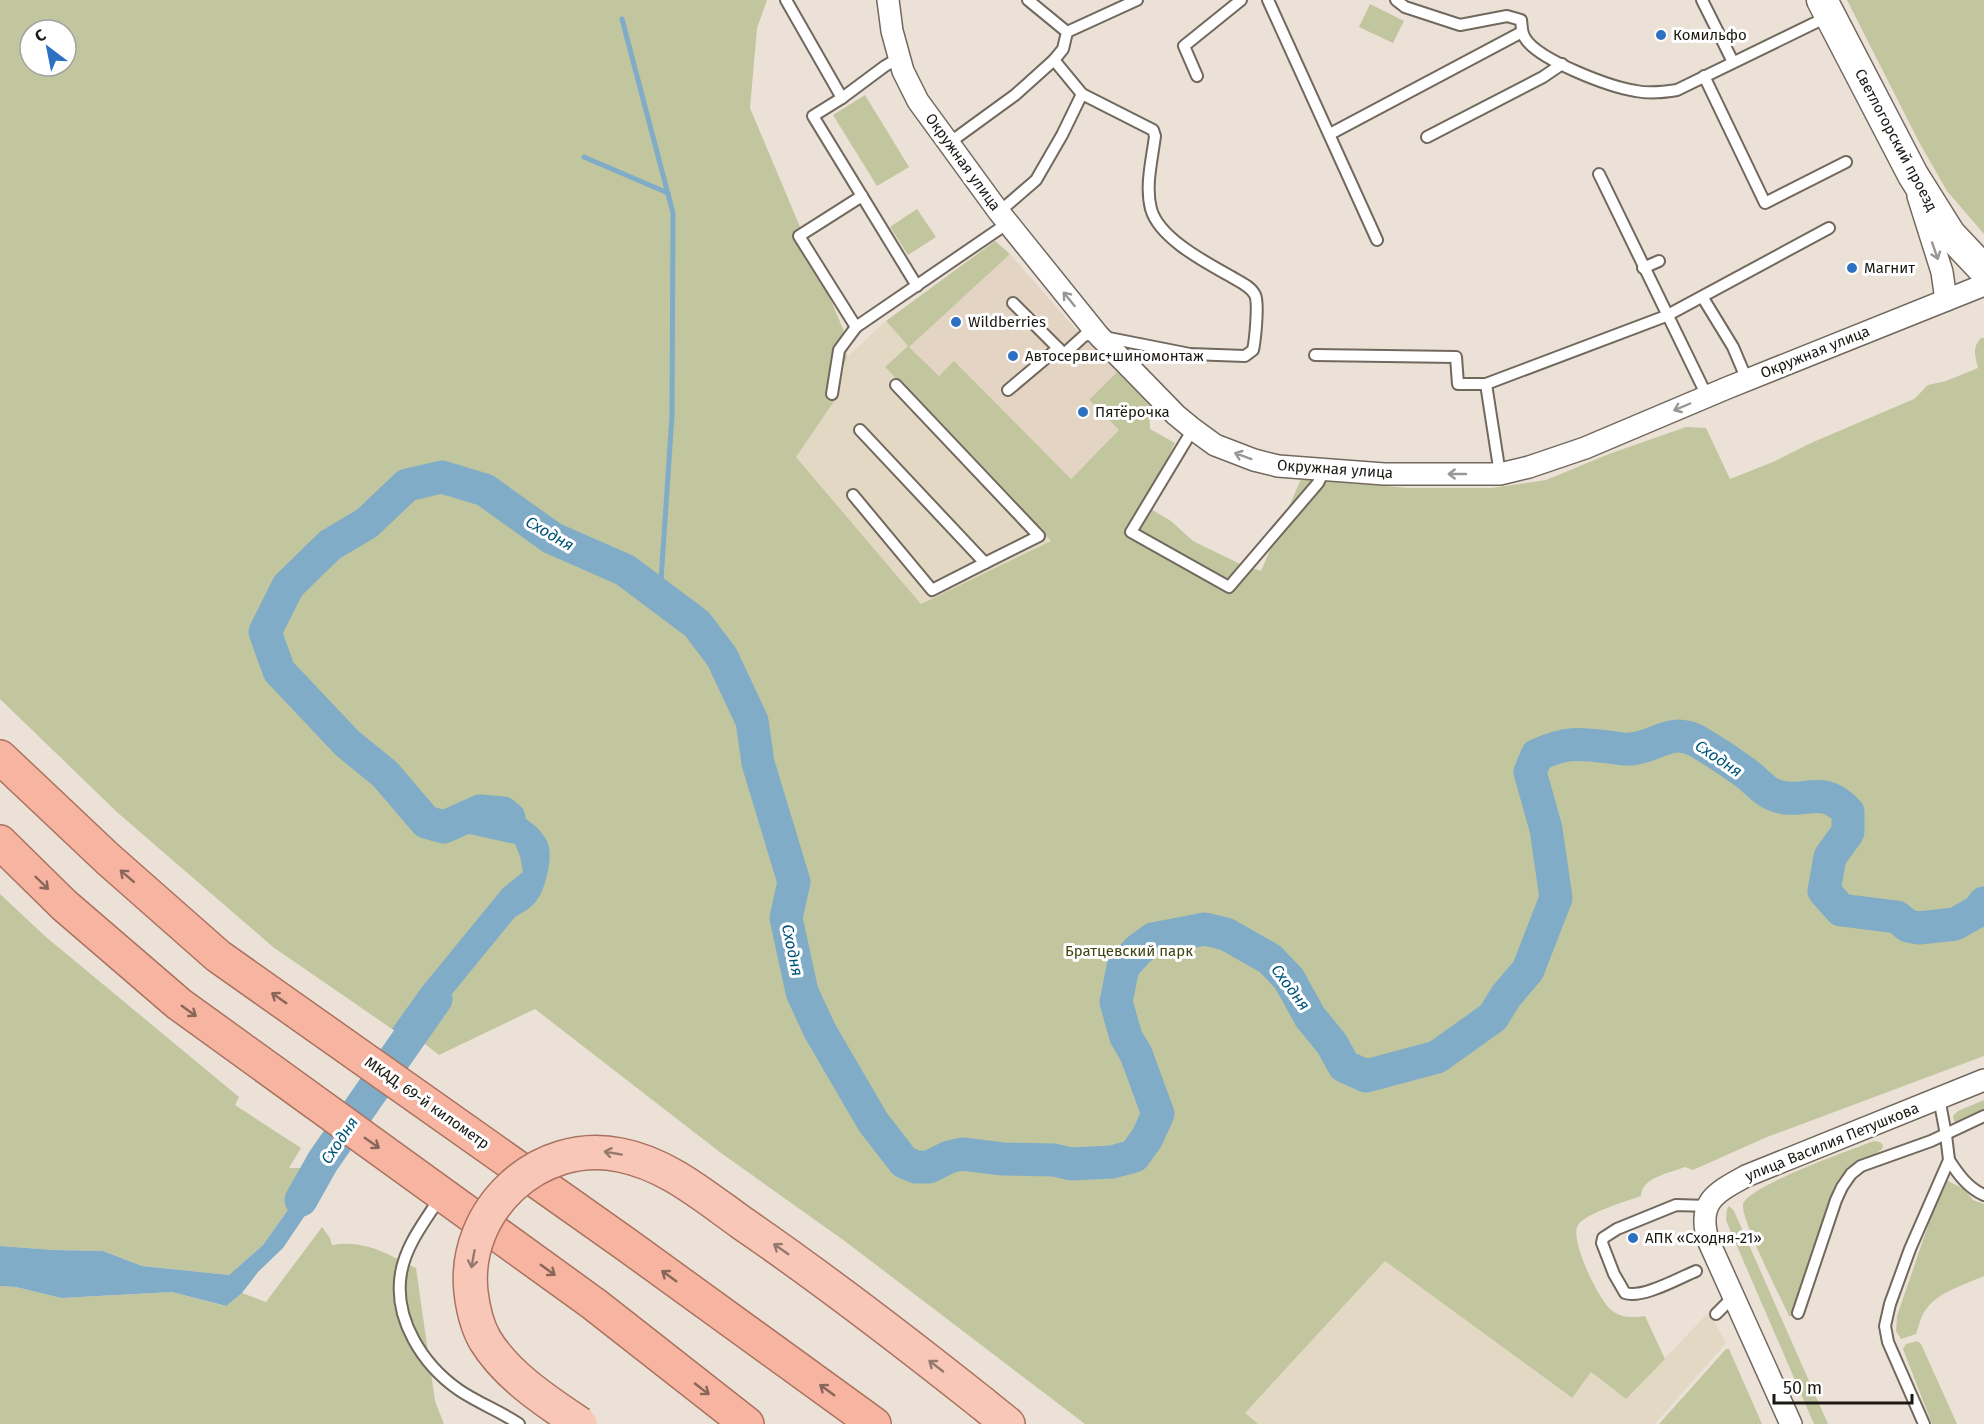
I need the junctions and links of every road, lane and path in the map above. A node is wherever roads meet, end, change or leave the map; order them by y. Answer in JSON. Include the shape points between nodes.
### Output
{"nodes":[{"id":1,"x":786,"y":0,"type":"edge"},
{"id":2,"x":888,"y":0,"type":"edge"},
{"id":3,"x":1028,"y":0,"type":"edge"},
{"id":4,"x":1137,"y":0,"type":"edge"},
{"id":5,"x":1241,"y":0,"type":"edge"},
{"id":6,"x":1268,"y":0,"type":"edge"},
{"id":7,"x":1396,"y":0,"type":"edge"},
{"id":8,"x":1702,"y":0,"type":"edge"},
{"id":9,"x":1826,"y":8,"type":"edge"},
{"id":10,"x":1067,"y":32,"type":"junction"},
{"id":11,"x":1522,"y":32,"type":"junction"},
{"id":12,"x":899,"y":58,"type":"junction"},
{"id":13,"x":1054,"y":60,"type":"junction"},
{"id":14,"x":1733,"y":62,"type":"junction"},
{"id":15,"x":1562,"y":64,"type":"junction"},
{"id":16,"x":1197,"y":76,"type":"dead end"},
{"id":17,"x":1704,"y":76,"type":"junction"},
{"id":18,"x":1082,"y":94,"type":"junction"},
{"id":19,"x":842,"y":98,"type":"junction"},
{"id":20,"x":1330,"y":134,"type":"junction"},
{"id":21,"x":1427,"y":137,"type":"dead end"},
{"id":22,"x":949,"y":144,"type":"junction"},
{"id":23,"x":1845,"y":162,"type":"dead end"},
{"id":24,"x":1599,"y":174,"type":"dead end"},
{"id":25,"x":1913,"y":175,"type":"junction"},
{"id":26,"x":862,"y":196,"type":"junction"},
{"id":27,"x":1003,"y":217,"type":"junction"},
{"id":28,"x":1829,"y":228,"type":"dead end"},
{"id":29,"x":1377,"y":240,"type":"dead end"},
{"id":30,"x":1659,"y":261,"type":"dead end"},
{"id":31,"x":1644,"y":268,"type":"junction"},
{"id":32,"x":1984,"y":270,"type":"edge"},
{"id":33,"x":1984,"y":285,"type":"edge"},
{"id":34,"x":917,"y":286,"type":"junction"},
{"id":35,"x":1703,"y":298,"type":"junction"},
{"id":36,"x":1946,"y":300,"type":"junction"},
{"id":37,"x":1013,"y":303,"type":"dead end"},
{"id":38,"x":1666,"y":316,"type":"junction"},
{"id":39,"x":856,"y":327,"type":"junction"},
{"id":40,"x":1099,"y":336,"type":"junction"},
{"id":41,"x":1058,"y":348,"type":"junction"},
{"id":42,"x":1314,"y":355,"type":"dead end"},
{"id":43,"x":1747,"y":381,"type":"junction"},
{"id":44,"x":1486,"y":384,"type":"junction"},
{"id":45,"x":896,"y":385,"type":"dead end"},
{"id":46,"x":1008,"y":390,"type":"dead end"},
{"id":47,"x":832,"y":394,"type":"dead end"},
{"id":48,"x":1707,"y":396,"type":"junction"},
{"id":49,"x":1192,"y":429,"type":"junction"},
{"id":50,"x":860,"y":430,"type":"dead end"},
{"id":51,"x":1324,"y":471,"type":"junction"},
{"id":52,"x":1500,"y":474,"type":"junction"},
{"id":53,"x":853,"y":495,"type":"dead end"},
{"id":54,"x":985,"y":563,"type":"junction"},
{"id":55,"x":0,"y":757,"type":"edge"},
{"id":56,"x":0,"y":842,"type":"edge"},
{"id":57,"x":1984,"y":1080,"type":"edge"},
{"id":58,"x":1939,"y":1098,"type":"junction"},
{"id":59,"x":1984,"y":1116,"type":"edge"},
{"id":60,"x":1946,"y":1135,"type":"junction"},
{"id":61,"x":1949,"y":1160,"type":"junction"},
{"id":62,"x":443,"y":1194,"type":"junction"},
{"id":63,"x":1984,"y":1195,"type":"edge"},
{"id":64,"x":1708,"y":1206,"type":"junction"},
{"id":65,"x":1696,"y":1271,"type":"dead end"},
{"id":66,"x":1734,"y":1296,"type":"junction"},
{"id":67,"x":1798,"y":1313,"type":"dead end"},
{"id":68,"x":1716,"y":1314,"type":"dead end"},
{"id":69,"x":519,"y":1424,"type":"edge"},
{"id":70,"x":580,"y":1424,"type":"edge"},
{"id":71,"x":747,"y":1424,"type":"edge"},
{"id":72,"x":874,"y":1424,"type":"edge"},
{"id":73,"x":1008,"y":1424,"type":"edge"},
{"id":74,"x":1791,"y":1424,"type":"edge"},
{"id":75,"x":1924,"y":1424,"type":"edge"}],
"edges":[{"from":1,"to":19,"type":"lane"},
{"from":2,"to":12,"type":"street","name":"Окружная улица"},
{"from":3,"to":10,"type":"lane"},
{"from":4,"to":10,"type":"lane"},
{"from":5,"to":16,"type":"lane","via":[[1184,46]]},
{"from":6,"to":20,"type":"lane"},
{"from":7,"to":11,"type":"lane","via":[[1405,7],[1460,25],[1514,17],[1521,20]]},
{"from":8,"to":14,"type":"lane"},
{"from":9,"to":14,"type":"lane"},
{"from":9,"to":25,"type":"main road","name":"Светлогорский проезд"},
{"from":10,"to":13,"type":"lane","via":[[1063,49]]},
{"from":11,"to":15,"type":"lane","via":[[1529,44]]},
{"from":11,"to":20,"type":"lane"},
{"from":12,"to":19,"type":"lane"},
{"from":12,"to":22,"type":"street","name":"Окружная улица","via":[[918,101]]},
{"from":13,"to":18,"type":"lane","via":[[1063,79]]},
{"from":13,"to":22,"type":"lane"},
{"from":14,"to":17,"type":"lane"},
{"from":15,"to":17,"type":"lane","via":[[1638,92],[1677,90]]},
{"from":15,"to":21,"type":"lane"},
{"from":17,"to":23,"type":"lane","via":[[1765,203]]},
{"from":18,"to":27,"type":"lane","via":[[1036,180]]},
{"from":18,"to":40,"type":"lane","via":[[1153,130],[1148,192],[1152,211],[1162,228],[1198,258],[1250,287],[1256,296],[1255,340],[1253,350],[1245,356],[1190,354]]},
{"from":19,"to":26,"type":"lane","via":[[813,116]]},
{"from":20,"to":29,"type":"lane"},
{"from":22,"to":27,"type":"street","name":"Окружная улица"},
{"from":24,"to":31,"type":"lane"},
{"from":25,"to":32,"type":"main road","name":"Светлогорский проезд","via":[[1950,234]]},
{"from":25,"to":36,"type":"street","one_way":true,"via":[[1942,272]]},
{"from":26,"to":34,"type":"lane"},
{"from":26,"to":39,"type":"lane","via":[[798,236]]},
{"from":27,"to":34,"type":"lane"},
{"from":40,"to":27,"type":"street","name":"Окружная улица","one_way":true},
{"from":28,"to":35,"type":"lane"},
{"from":30,"to":31,"type":"lane"},
{"from":31,"to":38,"type":"lane"},
{"from":33,"to":36,"type":"street","name":"Окружная улица"},
{"from":34,"to":39,"type":"lane"},
{"from":35,"to":38,"type":"lane"},
{"from":35,"to":43,"type":"lane","via":[[1733,347]]},
{"from":36,"to":43,"type":"street","name":"Окружная улица"},
{"from":37,"to":41,"type":"lane"},
{"from":38,"to":44,"type":"lane"},
{"from":38,"to":48,"type":"lane"},
{"from":39,"to":47,"type":"lane","via":[[839,350]]},
{"from":40,"to":41,"type":"lane","via":[[1085,335],[1064,354]]},
{"from":40,"to":49,"type":"street","name":"Окружная улица"},
{"from":41,"to":46,"type":"lane"},
{"from":42,"to":44,"type":"lane","via":[[1456,357],[1458,384]]},
{"from":43,"to":48,"type":"street","name":"Окружная улица"},
{"from":44,"to":52,"type":"lane"},
{"from":45,"to":54,"type":"lane","via":[[1039,536]]},
{"from":48,"to":52,"type":"street","name":"Окружная улица","one_way":true,"via":[[1566,456]]},
{"from":51,"to":49,"type":"street","name":"Окружная улица","one_way":true,"via":[[1254,460],[1215,445]]},
{"from":49,"to":51,"type":"lane","via":[[1131,532],[1229,587]]},
{"from":50,"to":54,"type":"lane"},
{"from":52,"to":51,"type":"street","name":"Окружная улица","one_way":true},
{"from":53,"to":54,"type":"lane","via":[[932,590]]},
{"from":72,"to":55,"type":"highway","name":"МКАД, 69-й километр","one_way":true,"via":[[218,956]]},
{"from":56,"to":62,"type":"highway","one_way":true,"via":[[64,905],[179,1004]]},
{"from":57,"to":58,"type":"street","name":"улица Василия Петушкова"},
{"from":58,"to":60,"type":"lane"},
{"from":58,"to":64,"type":"street","name":"улица Василия Петушкова","via":[[1746,1176],[1716,1195]]},
{"from":59,"to":60,"type":"lane"},
{"from":60,"to":61,"type":"lane"},
{"from":60,"to":67,"type":"lane","via":[[1861,1166],[1851,1174],[1836,1200]]},
{"from":61,"to":63,"type":"lane","via":[[1958,1175]]},
{"from":61,"to":75,"type":"lane","via":[[1910,1249],[1885,1326]]},
{"from":62,"to":69,"type":"lane","via":[[415,1235],[401,1273],[402,1305],[412,1337],[432,1368],[460,1390]]},
{"from":62,"to":71,"type":"highway","one_way":true,"via":[[594,1304]]},
{"from":64,"to":65,"type":"lane","via":[[1676,1205],[1602,1238],[1614,1274],[1626,1293],[1642,1293]]},
{"from":64,"to":66,"type":"street","via":[[1704,1216],[1708,1240]]},
{"from":66,"to":68,"type":"lane"},
{"from":66,"to":74,"type":"street"},
{"from":73,"to":70,"type":"main road","one_way":true,"bridge":true,"via":[[890,1329],[675,1176],[640,1160],[603,1152],[585,1152],[548,1162],[501,1196],[481,1228],[471,1265],[477,1322],[485,1339],[523,1383]]}]}
